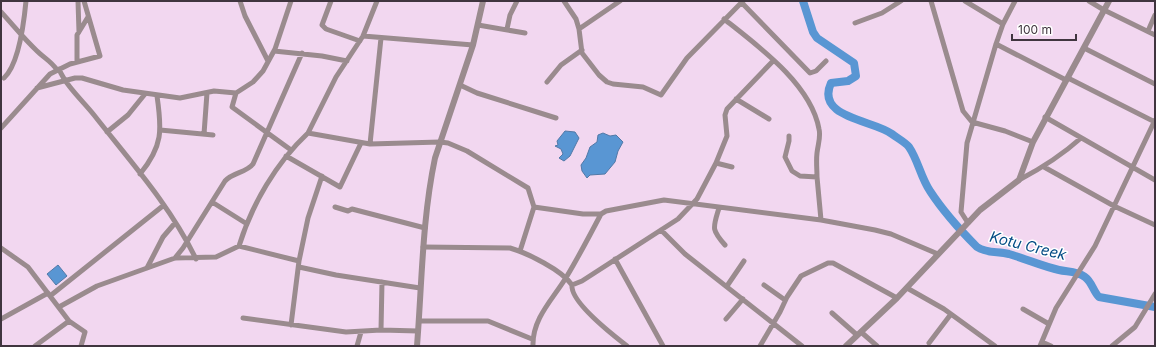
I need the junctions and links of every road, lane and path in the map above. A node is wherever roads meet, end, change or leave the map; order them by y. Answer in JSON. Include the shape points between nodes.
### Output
{"nodes":[{"id":1,"x":26,"y":1,"type":"edge"},
{"id":2,"x":78,"y":1,"type":"edge"},
{"id":3,"x":84,"y":1,"type":"edge"},
{"id":4,"x":240,"y":1,"type":"edge"},
{"id":5,"x":291,"y":1,"type":"edge"},
{"id":6,"x":331,"y":1,"type":"edge"},
{"id":7,"x":377,"y":1,"type":"edge"},
{"id":8,"x":483,"y":1,"type":"edge"},
{"id":9,"x":517,"y":1,"type":"edge"},
{"id":10,"x":564,"y":1,"type":"edge"},
{"id":11,"x":620,"y":1,"type":"edge"},
{"id":12,"x":901,"y":1,"type":"edge"},
{"id":13,"x":931,"y":1,"type":"edge"},
{"id":14,"x":965,"y":1,"type":"edge"},
{"id":15,"x":1015,"y":1,"type":"edge"},
{"id":16,"x":1089,"y":1,"type":"edge"},
{"id":17,"x":1109,"y":1,"type":"edge"},
{"id":18,"x":743,"y":2,"type":"edge"},
{"id":19,"x":1104,"y":10,"type":"junction"},
{"id":20,"x":1,"y":12,"type":"edge"},
{"id":21,"x":1155,"y":14,"type":"edge"},
{"id":22,"x":88,"y":17,"type":"junction"},
{"id":23,"x":724,"y":19,"type":"junction"},
{"id":24,"x":855,"y":23,"type":"dead end"},
{"id":25,"x":1003,"y":24,"type":"junction"},
{"id":26,"x":478,"y":25,"type":"junction"},
{"id":27,"x":507,"y":29,"type":"junction"},
{"id":28,"x":579,"y":29,"type":"junction"},
{"id":29,"x":1148,"y":31,"type":"junction"},
{"id":30,"x":79,"y":32,"type":"junction"},
{"id":31,"x":525,"y":33,"type":"dead end"},
{"id":32,"x":20,"y":34,"type":"junction"},
{"id":33,"x":1155,"y":35,"type":"edge"},
{"id":34,"x":361,"y":38,"type":"junction"},
{"id":35,"x":381,"y":38,"type":"junction"},
{"id":36,"x":996,"y":44,"type":"junction"},
{"id":37,"x":472,"y":45,"type":"junction"},
{"id":38,"x":1084,"y":48,"type":"junction"},
{"id":39,"x":582,"y":50,"type":"junction"},
{"id":40,"x":274,"y":51,"type":"junction"},
{"id":41,"x":302,"y":53,"type":"junction"},
{"id":42,"x":76,"y":61,"type":"junction"},
{"id":43,"x":268,"y":61,"type":"junction"},
{"id":44,"x":773,"y":61,"type":"junction"},
{"id":45,"x":826,"y":61,"type":"dead end"},
{"id":46,"x":347,"y":62,"type":"junction"},
{"id":47,"x":58,"y":70,"type":"junction"},
{"id":48,"x":4,"y":78,"type":"dead end"},
{"id":49,"x":1067,"y":79,"type":"junction"},
{"id":50,"x":66,"y":81,"type":"junction"},
{"id":51,"x":546,"y":82,"type":"dead end"},
{"id":52,"x":460,"y":84,"type":"junction"},
{"id":53,"x":1155,"y":84,"type":"edge"},
{"id":54,"x":38,"y":88,"type":"junction"},
{"id":55,"x":207,"y":93,"type":"junction"},
{"id":56,"x":236,"y":93,"type":"junction"},
{"id":57,"x":145,"y":94,"type":"junction"},
{"id":58,"x":157,"y":96,"type":"junction"},
{"id":59,"x":736,"y":99,"type":"junction"},
{"id":60,"x":1045,"y":117,"type":"junction"},
{"id":61,"x":556,"y":118,"type":"dead end"},
{"id":62,"x":769,"y":119,"type":"dead end"},
{"id":63,"x":1155,"y":121,"type":"edge"},
{"id":64,"x":972,"y":122,"type":"junction"},
{"id":65,"x":1,"y":128,"type":"edge"},
{"id":66,"x":160,"y":130,"type":"junction"},
{"id":67,"x":107,"y":132,"type":"junction"},
{"id":68,"x":267,"y":132,"type":"junction"},
{"id":69,"x":308,"y":133,"type":"junction"},
{"id":70,"x":204,"y":134,"type":"junction"},
{"id":71,"x":213,"y":135,"type":"dead end"},
{"id":72,"x":788,"y":136,"type":"dead end"},
{"id":73,"x":1081,"y":138,"type":"junction"},
{"id":74,"x":440,"y":142,"type":"junction"},
{"id":75,"x":1033,"y":142,"type":"junction"},
{"id":76,"x":360,"y":143,"type":"junction"},
{"id":77,"x":370,"y":144,"type":"junction"},
{"id":78,"x":291,"y":150,"type":"junction"},
{"id":79,"x":286,"y":156,"type":"junction"},
{"id":80,"x":716,"y":163,"type":"junction"},
{"id":81,"x":732,"y":167,"type":"dead end"},
{"id":82,"x":1044,"y":167,"type":"junction"},
{"id":83,"x":1132,"y":168,"type":"junction"},
{"id":84,"x":140,"y":174,"type":"junction"},
{"id":85,"x":322,"y":176,"type":"junction"},
{"id":86,"x":817,"y":177,"type":"junction"},
{"id":87,"x":1019,"y":180,"type":"junction"},
{"id":88,"x":1155,"y":180,"type":"edge"},
{"id":89,"x":212,"y":202,"type":"junction"},
{"id":90,"x":164,"y":204,"type":"junction"},
{"id":91,"x":693,"y":204,"type":"junction"},
{"id":92,"x":1114,"y":206,"type":"junction"},
{"id":93,"x":335,"y":207,"type":"dead end"},
{"id":94,"x":534,"y":207,"type":"junction"},
{"id":95,"x":719,"y":208,"type":"junction"},
{"id":96,"x":601,"y":214,"type":"junction"},
{"id":97,"x":820,"y":220,"type":"junction"},
{"id":98,"x":175,"y":223,"type":"junction"},
{"id":99,"x":247,"y":224,"type":"junction"},
{"id":100,"x":965,"y":225,"type":"junction"},
{"id":101,"x":1155,"y":225,"type":"edge"},
{"id":102,"x":425,"y":228,"type":"junction"},
{"id":103,"x":661,"y":230,"type":"junction"},
{"id":104,"x":187,"y":241,"type":"junction"},
{"id":105,"x":725,"y":245,"type":"dead end"},
{"id":106,"x":238,"y":246,"type":"junction"},
{"id":107,"x":423,"y":247,"type":"junction"},
{"id":108,"x":1,"y":248,"type":"edge"},
{"id":109,"x":520,"y":251,"type":"junction"},
{"id":110,"x":938,"y":254,"type":"junction"},
{"id":111,"x":175,"y":258,"type":"junction"},
{"id":112,"x":196,"y":259,"type":"junction"},
{"id":113,"x":615,"y":259,"type":"junction"},
{"id":114,"x":299,"y":261,"type":"junction"},
{"id":115,"x":744,"y":261,"type":"dead end"},
{"id":116,"x":299,"y":267,"type":"junction"},
{"id":117,"x":147,"y":268,"type":"junction"},
{"id":118,"x":566,"y":278,"type":"junction"},
{"id":119,"x":382,"y":282,"type":"junction"},
{"id":120,"x":572,"y":285,"type":"junction"},
{"id":121,"x":764,"y":285,"type":"dead end"},
{"id":122,"x":726,"y":286,"type":"junction"},
{"id":123,"x":420,"y":288,"type":"junction"},
{"id":124,"x":907,"y":288,"type":"junction"},
{"id":125,"x":49,"y":294,"type":"junction"},
{"id":126,"x":1155,"y":294,"type":"edge"},
{"id":127,"x":897,"y":298,"type":"junction"},
{"id":128,"x":743,"y":300,"type":"junction"},
{"id":129,"x":785,"y":300,"type":"junction"},
{"id":130,"x":59,"y":308,"type":"junction"},
{"id":131,"x":1023,"y":308,"type":"dead end"},
{"id":132,"x":832,"y":313,"type":"dead end"},
{"id":133,"x":951,"y":314,"type":"junction"},
{"id":134,"x":243,"y":318,"type":"dead end"},
{"id":135,"x":1,"y":319,"type":"edge"},
{"id":136,"x":726,"y":319,"type":"dead end"},
{"id":137,"x":69,"y":321,"type":"junction"},
{"id":138,"x":419,"y":321,"type":"junction"},
{"id":139,"x":773,"y":324,"type":"junction"},
{"id":140,"x":1048,"y":324,"type":"junction"},
{"id":141,"x":291,"y":325,"type":"junction"},
{"id":142,"x":381,"y":330,"type":"junction"},
{"id":143,"x":418,"y":331,"type":"junction"},
{"id":144,"x":361,"y":332,"type":"junction"},
{"id":145,"x":859,"y":334,"type":"junction"},
{"id":146,"x":532,"y":339,"type":"junction"},
{"id":147,"x":929,"y":344,"type":"dead end"},
{"id":148,"x":1041,"y":344,"type":"edge"},
{"id":149,"x":36,"y":346,"type":"edge"},
{"id":150,"x":81,"y":346,"type":"edge"},
{"id":151,"x":357,"y":346,"type":"edge"},
{"id":152,"x":417,"y":346,"type":"edge"},
{"id":153,"x":533,"y":346,"type":"edge"},
{"id":154,"x":627,"y":346,"type":"edge"},
{"id":155,"x":663,"y":346,"type":"edge"},
{"id":156,"x":760,"y":346,"type":"edge"},
{"id":157,"x":802,"y":346,"type":"edge"},
{"id":158,"x":846,"y":346,"type":"edge"},
{"id":159,"x":877,"y":346,"type":"edge"},
{"id":160,"x":994,"y":346,"type":"edge"},
{"id":161,"x":1050,"y":346,"type":"edge"},
{"id":162,"x":1112,"y":346,"type":"edge"}],
"edges":[{"from":1,"to":32,"type":"street"},
{"from":2,"to":30,"type":"street"},
{"from":3,"to":22,"type":"street"},
{"from":4,"to":43,"type":"street"},
{"from":5,"to":40,"type":"street"},
{"from":6,"to":34,"type":"street","via":[[322,25],[326,29]]},
{"from":7,"to":34,"type":"street"},
{"from":8,"to":26,"type":"street"},
{"from":9,"to":27,"type":"street"},
{"from":10,"to":28,"type":"street","via":[[576,19]]},
{"from":11,"to":28,"type":"street"},
{"from":12,"to":24,"type":"street","via":[[882,13]]},
{"from":13,"to":64,"type":"street","via":[[963,111]]},
{"from":14,"to":25,"type":"street"},
{"from":15,"to":25,"type":"street"},
{"from":16,"to":19,"type":"street"},
{"from":17,"to":19,"type":"street"},
{"from":18,"to":23,"type":"street"},
{"from":18,"to":45,"type":"street","via":[[810,73]]},
{"from":19,"to":29,"type":"street"},
{"from":19,"to":38,"type":"street"},
{"from":20,"to":32,"type":"street"},
{"from":21,"to":29,"type":"street"},
{"from":22,"to":30,"type":"street"},
{"from":22,"to":42,"type":"street","via":[[100,56]]},
{"from":23,"to":39,"type":"street","via":[[687,58],[661,95],[642,86],[607,82]]},
{"from":23,"to":44,"type":"street"},
{"from":25,"to":36,"type":"street"},
{"from":26,"to":27,"type":"street"},
{"from":26,"to":37,"type":"street"},
{"from":27,"to":31,"type":"street"},
{"from":28,"to":39,"type":"street"},
{"from":29,"to":33,"type":"street"},
{"from":30,"to":42,"type":"street"},
{"from":32,"to":47,"type":"street"},
{"from":32,"to":48,"type":"street","via":[[10,72]]},
{"from":34,"to":35,"type":"street"},
{"from":34,"to":46,"type":"street"},
{"from":35,"to":37,"type":"street"},
{"from":35,"to":77,"type":"street"},
{"from":36,"to":49,"type":"street"},
{"from":36,"to":64,"type":"street"},
{"from":37,"to":52,"type":"street"},
{"from":38,"to":49,"type":"street"},
{"from":38,"to":53,"type":"street"},
{"from":39,"to":51,"type":"street","via":[[560,65]]},
{"from":40,"to":41,"type":"street"},
{"from":40,"to":43,"type":"street"},
{"from":41,"to":46,"type":"street"},
{"from":41,"to":68,"type":"street"},
{"from":42,"to":47,"type":"street"},
{"from":43,"to":56,"type":"street","via":[[253,82]]},
{"from":44,"to":59,"type":"street"},
{"from":44,"to":86,"type":"street","via":[[804,93],[815,114],[819,130]]},
{"from":46,"to":69,"type":"street","via":[[336,77]]},
{"from":47,"to":50,"type":"street"},
{"from":47,"to":54,"type":"street"},
{"from":49,"to":60,"type":"street"},
{"from":49,"to":63,"type":"street"},
{"from":50,"to":54,"type":"street"},
{"from":50,"to":57,"type":"street","via":[[82,78]]},
{"from":50,"to":67,"type":"street"},
{"from":52,"to":61,"type":"street","via":[[476,93]]},
{"from":52,"to":74,"type":"street"},
{"from":54,"to":65,"type":"street"},
{"from":55,"to":56,"type":"street"},
{"from":55,"to":58,"type":"street","via":[[180,98]]},
{"from":55,"to":70,"type":"street"},
{"from":56,"to":68,"type":"street","via":[[232,107]]},
{"from":57,"to":58,"type":"street"},
{"from":57,"to":67,"type":"street","via":[[128,115]]},
{"from":58,"to":66,"type":"street"},
{"from":59,"to":62,"type":"street"},
{"from":59,"to":80,"type":"street","via":[[726,112],[727,136]]},
{"from":60,"to":73,"type":"street"},
{"from":60,"to":75,"type":"street"},
{"from":63,"to":83,"type":"street"},
{"from":64,"to":75,"type":"street","via":[[1005,130]]},
{"from":64,"to":100,"type":"street","via":[[967,144],[961,212]]},
{"from":66,"to":70,"type":"street"},
{"from":66,"to":84,"type":"street","via":[[156,153]]},
{"from":67,"to":84,"type":"street"},
{"from":68,"to":78,"type":"street"},
{"from":68,"to":89,"type":"street","via":[[262,148],[250,169],[228,176]]},
{"from":69,"to":76,"type":"street"},
{"from":69,"to":78,"type":"street"},
{"from":70,"to":71,"type":"street"},
{"from":72,"to":86,"type":"street","via":[[786,157],[792,172],[800,176]]},
{"from":73,"to":82,"type":"street"},
{"from":73,"to":83,"type":"street"},
{"from":74,"to":77,"type":"street"},
{"from":74,"to":94,"type":"street","via":[[467,151],[528,188]]},
{"from":74,"to":102,"type":"street","via":[[431,175]]},
{"from":75,"to":87,"type":"street"},
{"from":76,"to":77,"type":"street"},
{"from":76,"to":85,"type":"street","via":[[340,187]]},
{"from":78,"to":79,"type":"street"},
{"from":79,"to":85,"type":"street"},
{"from":79,"to":99,"type":"street"},
{"from":80,"to":81,"type":"street"},
{"from":80,"to":91,"type":"street"},
{"from":82,"to":87,"type":"street"},
{"from":82,"to":92,"type":"street"},
{"from":83,"to":88,"type":"street"},
{"from":83,"to":92,"type":"street"},
{"from":84,"to":90,"type":"street"},
{"from":85,"to":114,"type":"street","via":[[308,218]]},
{"from":86,"to":97,"type":"street"},
{"from":87,"to":100,"type":"street"},
{"from":89,"to":99,"type":"street"},
{"from":89,"to":104,"type":"street"},
{"from":90,"to":98,"type":"street"},
{"from":90,"to":125,"type":"street"},
{"from":91,"to":95,"type":"street"},
{"from":91,"to":96,"type":"street","via":[[664,200]]},
{"from":91,"to":103,"type":"street","via":[[678,219]]},
{"from":92,"to":101,"type":"street"},
{"from":92,"to":140,"type":"street","via":[[1095,246]]},
{"from":93,"to":102,"type":"street"},
{"from":94,"to":96,"type":"street"},
{"from":94,"to":109,"type":"street"},
{"from":95,"to":97,"type":"street"},
{"from":95,"to":105,"type":"street","via":[[713,228]]},
{"from":96,"to":118,"type":"street"},
{"from":97,"to":110,"type":"street","via":[[891,234]]},
{"from":98,"to":104,"type":"street"},
{"from":98,"to":117,"type":"street","via":[[163,237]]},
{"from":99,"to":106,"type":"street"},
{"from":100,"to":110,"type":"street"},
{"from":102,"to":107,"type":"street"},
{"from":103,"to":113,"type":"street"},
{"from":103,"to":122,"type":"street","via":[[685,254]]},
{"from":104,"to":111,"type":"street"},
{"from":104,"to":112,"type":"street"},
{"from":106,"to":112,"type":"street","via":[[216,257]]},
{"from":106,"to":114,"type":"street"},
{"from":107,"to":109,"type":"street","via":[[501,247]]},
{"from":107,"to":123,"type":"street"},
{"from":108,"to":125,"type":"street","via":[[28,267]]},
{"from":109,"to":118,"type":"street"},
{"from":110,"to":124,"type":"street"},
{"from":111,"to":112,"type":"street"},
{"from":111,"to":117,"type":"street"},
{"from":113,"to":120,"type":"street"},
{"from":113,"to":155,"type":"street"},
{"from":114,"to":116,"type":"street"},
{"from":115,"to":122,"type":"street"},
{"from":116,"to":119,"type":"street"},
{"from":116,"to":141,"type":"street"},
{"from":117,"to":130,"type":"street","via":[[97,286]]},
{"from":118,"to":120,"type":"street"},
{"from":118,"to":146,"type":"street","via":[[550,299]]},
{"from":119,"to":123,"type":"street"},
{"from":119,"to":142,"type":"street"},
{"from":120,"to":154,"type":"street","via":[[572,289],[588,312],[601,326]]},
{"from":121,"to":129,"type":"street"},
{"from":122,"to":128,"type":"street"},
{"from":123,"to":138,"type":"street"},
{"from":124,"to":127,"type":"street"},
{"from":124,"to":133,"type":"street"},
{"from":125,"to":130,"type":"street"},
{"from":125,"to":135,"type":"street"},
{"from":126,"to":162,"type":"street","via":[[1135,327]]},
{"from":127,"to":129,"type":"street","via":[[831,262],[802,276]]},
{"from":127,"to":145,"type":"street"},
{"from":128,"to":136,"type":"street"},
{"from":128,"to":139,"type":"street"},
{"from":129,"to":139,"type":"street"},
{"from":130,"to":137,"type":"street"},
{"from":131,"to":140,"type":"street"},
{"from":132,"to":145,"type":"street"},
{"from":133,"to":147,"type":"street"},
{"from":133,"to":160,"type":"street"},
{"from":134,"to":141,"type":"street"},
{"from":137,"to":149,"type":"street"},
{"from":137,"to":150,"type":"street","via":[[85,332]]},
{"from":138,"to":143,"type":"street"},
{"from":138,"to":146,"type":"street","via":[[488,321]]},
{"from":139,"to":156,"type":"street"},
{"from":139,"to":157,"type":"street"},
{"from":140,"to":148,"type":"street"},
{"from":141,"to":144,"type":"street"},
{"from":142,"to":143,"type":"street"},
{"from":142,"to":144,"type":"street"},
{"from":143,"to":152,"type":"street"},
{"from":144,"to":151,"type":"street"},
{"from":145,"to":158,"type":"street"},
{"from":145,"to":159,"type":"street"},
{"from":146,"to":153,"type":"street"},
{"from":148,"to":161,"type":"street"}]}
